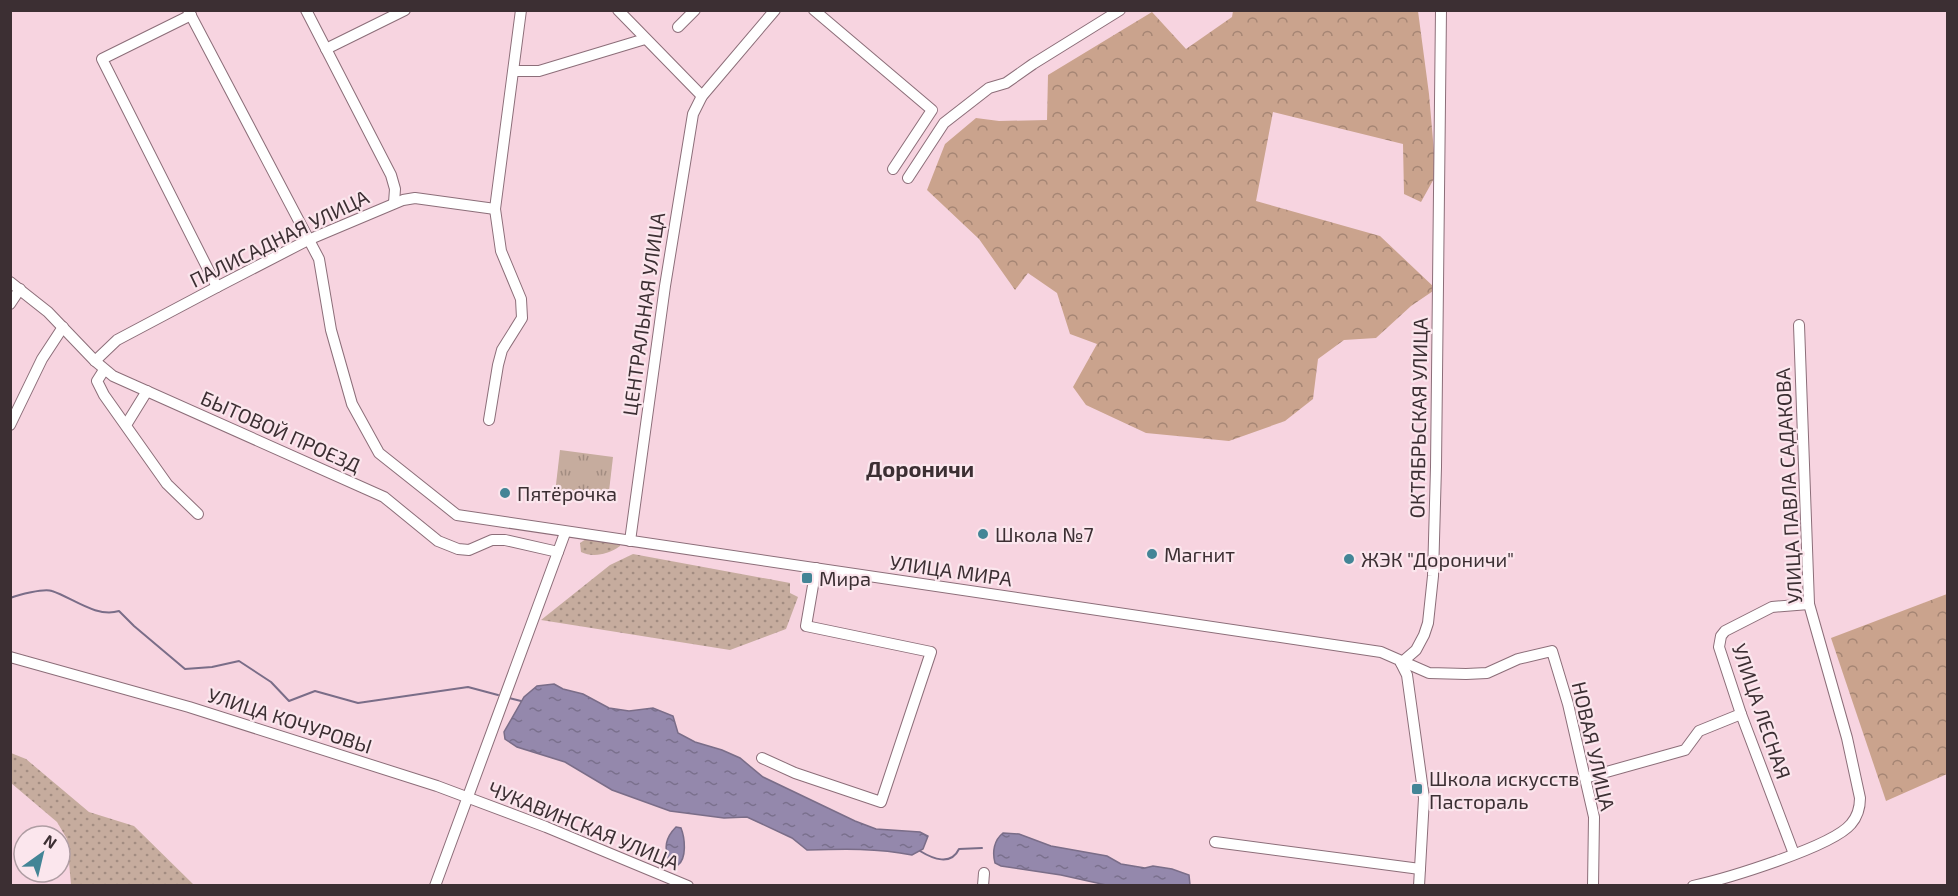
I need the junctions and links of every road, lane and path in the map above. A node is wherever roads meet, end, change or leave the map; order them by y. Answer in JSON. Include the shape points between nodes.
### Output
{"nodes":[{"id":1,"x":306,"y":10,"type":"edge"},
{"id":2,"x":405,"y":10,"type":"edge"},
{"id":3,"x":521,"y":10,"type":"edge"},
{"id":4,"x":618,"y":10,"type":"edge"},
{"id":5,"x":696,"y":10,"type":"edge"},
{"id":6,"x":775,"y":10,"type":"edge"},
{"id":7,"x":814,"y":10,"type":"edge"},
{"id":8,"x":1120,"y":10,"type":"edge"},
{"id":9,"x":1441,"y":10,"type":"edge"},
{"id":10,"x":189,"y":13,"type":"edge"},
{"id":11,"x":678,"y":27,"type":"dead end"},
{"id":12,"x":645,"y":39,"type":"junction"},
{"id":13,"x":326,"y":49,"type":"junction"},
{"id":14,"x":514,"y":71,"type":"junction"},
{"id":15,"x":702,"y":96,"type":"junction"},
{"id":16,"x":893,"y":168,"type":"dead end"},
{"id":17,"x":908,"y":178,"type":"dead end"},
{"id":18,"x":394,"y":203,"type":"junction"},
{"id":19,"x":495,"y":209,"type":"junction"},
{"id":20,"x":308,"y":240,"type":"junction"},
{"id":21,"x":10,"y":282,"type":"edge"},
{"id":22,"x":218,"y":287,"type":"junction"},
{"id":23,"x":20,"y":289,"type":"junction"},
{"id":24,"x":10,"y":304,"type":"edge"},
{"id":25,"x":1798,"y":325,"type":"dead end"},
{"id":26,"x":63,"y":327,"type":"junction"},
{"id":27,"x":95,"y":361,"type":"junction"},
{"id":28,"x":104,"y":370,"type":"junction"},
{"id":29,"x":147,"y":391,"type":"junction"},
{"id":30,"x":489,"y":420,"type":"dead end"},
{"id":31,"x":10,"y":425,"type":"edge"},
{"id":32,"x":126,"y":425,"type":"junction"},
{"id":33,"x":198,"y":514,"type":"dead end"},
{"id":34,"x":565,"y":532,"type":"junction"},
{"id":35,"x":630,"y":541,"type":"junction"},
{"id":36,"x":558,"y":552,"type":"junction"},
{"id":37,"x":816,"y":568,"type":"junction"},
{"id":38,"x":1809,"y":604,"type":"junction"},
{"id":39,"x":1552,"y":651,"type":"joint"},
{"id":40,"x":10,"y":657,"type":"edge"},
{"id":41,"x":1401,"y":663,"type":"junction"},
{"id":42,"x":1741,"y":714,"type":"junction"},
{"id":43,"x":762,"y":758,"type":"dead end"},
{"id":44,"x":1585,"y":778,"type":"junction"},
{"id":45,"x":467,"y":798,"type":"junction"},
{"id":46,"x":1215,"y":842,"type":"dead end"},
{"id":47,"x":1794,"y":854,"type":"junction"},
{"id":48,"x":1420,"y":869,"type":"junction"},
{"id":49,"x":984,"y":873,"type":"dead end"},
{"id":50,"x":435,"y":885,"type":"edge"},
{"id":51,"x":688,"y":885,"type":"edge"},
{"id":52,"x":983,"y":885,"type":"edge"},
{"id":53,"x":1419,"y":885,"type":"edge"},
{"id":54,"x":1593,"y":885,"type":"edge"},
{"id":55,"x":1692,"y":885,"type":"edge"}],
"edges":[{"from":1,"to":13,"type":"street"},
{"from":2,"to":13,"type":"street"},
{"from":3,"to":14,"type":"street"},
{"from":4,"to":12,"type":"street"},
{"from":5,"to":11,"type":"street"},
{"from":6,"to":15,"type":"street","name":"ЦЕНТРАЛЬНАЯ УЛИЦА"},
{"from":7,"to":16,"type":"street","via":[[932,110]]},
{"from":8,"to":17,"type":"street","via":[[1006,83],[989,88],[944,123]]},
{"from":9,"to":41,"type":"street","name":"ОКТЯБРЬСКАЯ УЛИЦА","via":[[1433,576],[1425,635]]},
{"from":10,"to":20,"type":"street"},
{"from":10,"to":22,"type":"street","via":[[102,59]]},
{"from":12,"to":14,"type":"street","via":[[539,71]]},
{"from":12,"to":15,"type":"street"},
{"from":13,"to":18,"type":"street","via":[[391,175]]},
{"from":14,"to":19,"type":"street"},
{"from":15,"to":35,"type":"street","name":"ЦЕНТРАЛЬНАЯ УЛИЦА","via":[[688,134]]},
{"from":18,"to":19,"type":"street","name":"ПАЛИСАДНАЯ УЛИЦА","via":[[416,198]]},
{"from":18,"to":20,"type":"street","name":"ПАЛИСАДНАЯ УЛИЦА"},
{"from":19,"to":30,"type":"street","via":[[501,250],[521,299],[522,318],[502,350]]},
{"from":20,"to":22,"type":"street","name":"ПАЛИСАДНАЯ УЛИЦА"},
{"from":20,"to":34,"type":"street","name":"УЛИЦА МИРА","via":[[319,259],[331,330],[352,404],[379,453],[457,515]]},
{"from":21,"to":23,"type":"street","name":"БЫТОВОЙ ПРОЕЗД"},
{"from":22,"to":27,"type":"street","name":"ПАЛИСАДНАЯ УЛИЦА","via":[[117,340]]},
{"from":23,"to":24,"type":"street"},
{"from":23,"to":26,"type":"street","name":"БЫТОВОЙ ПРОЕЗД"},
{"from":25,"to":38,"type":"street","name":"УЛИЦА ПАВЛА САДАКОВА"},
{"from":26,"to":27,"type":"street","name":"БЫТОВОЙ ПРОЕЗД"},
{"from":26,"to":31,"type":"street","via":[[42,359]]},
{"from":27,"to":28,"type":"street","name":"БЫТОВОЙ ПРОЕЗД"},
{"from":28,"to":29,"type":"street","name":"БЫТОВОЙ ПРОЕЗД"},
{"from":28,"to":32,"type":"street","via":[[97,381]]},
{"from":29,"to":32,"type":"street"},
{"from":29,"to":36,"type":"street","name":"БЫТОВОЙ ПРОЕЗД","via":[[384,497],[438,541],[458,549],[469,550],[492,540],[505,540]]},
{"from":32,"to":33,"type":"street","via":[[167,484]]},
{"from":34,"to":35,"type":"street","name":"УЛИЦА МИРА"},
{"from":34,"to":36,"type":"street"},
{"from":35,"to":37,"type":"street","name":"УЛИЦА МИРА"},
{"from":36,"to":45,"type":"street"},
{"from":37,"to":41,"type":"street","name":"УЛИЦА МИРА","via":[[1381,652]]},
{"from":37,"to":43,"type":"street","via":[[806,626],[931,652],[881,802]]},
{"from":38,"to":42,"type":"street","name":"УЛИЦА ЛЕСНАЯ","via":[[1772,607],[1721,636],[1719,647]]},
{"from":38,"to":47,"type":"street","name":"УЛИЦА ПАВЛА САДАКОВА","via":[[1847,738],[1860,808],[1842,832]]},
{"from":39,"to":41,"type":"street","name":"УЛИЦА МИРА","via":[[1518,659],[1487,673],[1429,673]]},
{"from":39,"to":44,"type":"street","name":"НОВАЯ УЛИЦА"},
{"from":40,"to":45,"type":"street","name":"УЛИЦА КОЧУРОВЫ","via":[[210,714]]},
{"from":41,"to":48,"type":"street","via":[[1407,675],[1424,798]]},
{"from":42,"to":44,"type":"street","via":[[1699,731],[1685,750]]},
{"from":42,"to":47,"type":"street","name":"УЛИЦА ЛЕСНАЯ"},
{"from":44,"to":54,"type":"street","name":"НОВАЯ УЛИЦА","via":[[1594,817]]},
{"from":45,"to":50,"type":"street"},
{"from":45,"to":51,"type":"street","name":"ЧУКАВИНСКАЯ УЛИЦА"},
{"from":46,"to":48,"type":"street"},
{"from":47,"to":55,"type":"street","name":"УЛИЦА ПАВЛА САДАКОВА"},
{"from":48,"to":53,"type":"street"},
{"from":49,"to":52,"type":"street"}]}
